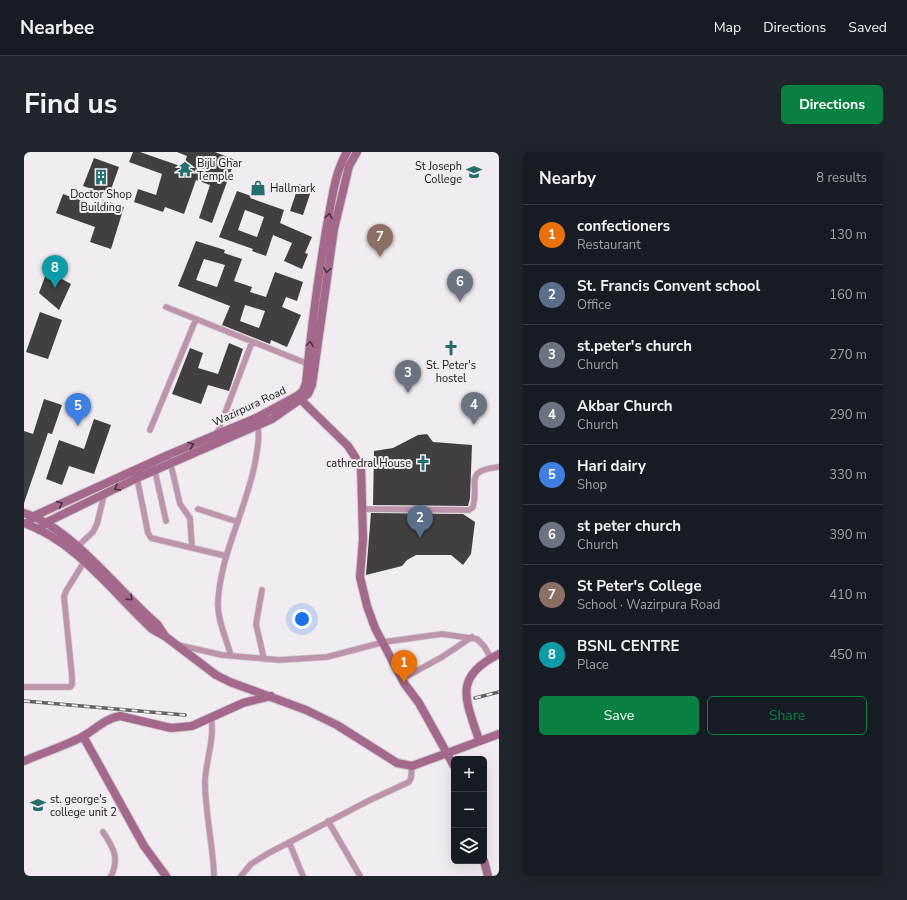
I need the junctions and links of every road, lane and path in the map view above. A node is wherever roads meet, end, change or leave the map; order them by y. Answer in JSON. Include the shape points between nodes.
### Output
{"nodes":[{"id":1,"x":347,"y":152,"type":"edge"},
{"id":2,"x":357,"y":152,"type":"edge"},
{"id":3,"x":166,"y":307,"type":"dead end"},
{"id":4,"x":196,"y":319,"type":"junction"},
{"id":5,"x":252,"y":342,"type":"junction"},
{"id":6,"x":308,"y":364,"type":"junction"},
{"id":7,"x":299,"y":398,"type":"junction"},
{"id":8,"x":257,"y":421,"type":"junction"},
{"id":9,"x":150,"y":430,"type":"dead end"},
{"id":10,"x":217,"y":434,"type":"junction"},
{"id":11,"x":169,"y":459,"type":"junction"},
{"id":12,"x":154,"y":466,"type":"junction"},
{"id":13,"x":499,"y":467,"type":"edge"},
{"id":14,"x":137,"y":478,"type":"junction"},
{"id":15,"x":104,"y":495,"type":"junction"},
{"id":16,"x":198,"y":509,"type":"dead end"},
{"id":17,"x":362,"y":509,"type":"junction"},
{"id":18,"x":24,"y":513,"type":"edge"},
{"id":19,"x":34,"y":516,"type":"junction"},
{"id":20,"x":166,"y":521,"type":"dead end"},
{"id":21,"x":238,"y":522,"type":"junction"},
{"id":22,"x":45,"y":523,"type":"junction"},
{"id":23,"x":26,"y":524,"type":"edge"},
{"id":24,"x":39,"y":530,"type":"junction"},
{"id":25,"x":192,"y":548,"type":"junction"},
{"id":26,"x":75,"y":549,"type":"junction"},
{"id":27,"x":226,"y":556,"type":"junction"},
{"id":28,"x":84,"y":562,"type":"junction"},
{"id":29,"x":262,"y":590,"type":"dead end"},
{"id":30,"x":166,"y":637,"type":"junction"},
{"id":31,"x":472,"y":637,"type":"junction"},
{"id":32,"x":384,"y":642,"type":"junction"},
{"id":33,"x":174,"y":644,"type":"junction"},
{"id":34,"x":499,"y":654,"type":"edge"},
{"id":35,"x":231,"y":656,"type":"junction"},
{"id":36,"x":491,"y":658,"type":"junction"},
{"id":37,"x":264,"y":659,"type":"junction"},
{"id":38,"x":402,"y":679,"type":"junction"},
{"id":39,"x":24,"y":686,"type":"edge"},
{"id":40,"x":272,"y":696,"type":"junction"},
{"id":41,"x":211,"y":717,"type":"junction"},
{"id":42,"x":499,"y":734,"type":"edge"},
{"id":43,"x":83,"y":736,"type":"junction"},
{"id":44,"x":479,"y":740,"type":"junction"},
{"id":45,"x":448,"y":754,"type":"junction"},
{"id":46,"x":451,"y":760,"type":"edge"},
{"id":47,"x":24,"y":761,"type":"edge"},
{"id":48,"x":412,"y":766,"type":"junction"},
{"id":49,"x":328,"y":821,"type":"junction"},
{"id":50,"x":103,"y":832,"type":"dead end"},
{"id":51,"x":289,"y":842,"type":"junction"},
{"id":52,"x":485,"y":864,"type":"edge"},
{"id":53,"x":111,"y":876,"type":"edge"},
{"id":54,"x":166,"y":876,"type":"edge"},
{"id":55,"x":214,"y":876,"type":"edge"},
{"id":56,"x":241,"y":876,"type":"edge"},
{"id":57,"x":303,"y":876,"type":"edge"},
{"id":58,"x":360,"y":876,"type":"edge"},
{"id":59,"x":488,"y":876,"type":"edge"}],
"edges":[{"from":6,"to":1,"type":"main road","name":"Wazirpura Road","one_way":true,"via":[[318,278],[332,197],[341,162]]},
{"from":2,"to":7,"type":"main road","name":"Wazirpura Road","one_way":true,"via":[[349,166],[334,229],[311,390]]},
{"from":3,"to":4,"type":"street"},
{"from":4,"to":5,"type":"street"},
{"from":4,"to":9,"type":"street"},
{"from":5,"to":6,"type":"street"},
{"from":5,"to":10,"type":"street"},
{"from":6,"to":7,"type":"main road","name":"Wazirpura Road","via":[[306,384]]},
{"from":7,"to":8,"type":"main road","name":"Wazirpura Road"},
{"from":7,"to":17,"type":"main road","via":[[348,446],[362,466]]},
{"from":8,"to":10,"type":"main road","name":"Wazirpura Road"},
{"from":8,"to":11,"type":"main road","name":"Wazirpura Road"},
{"from":8,"to":21,"type":"street","via":[[259,439],[253,475]]},
{"from":11,"to":10,"type":"main road","name":"Wazirpura Road","one_way":true},
{"from":11,"to":12,"type":"main road","name":"Wazirpura Road"},
{"from":11,"to":25,"type":"street","via":[[180,504],[190,518]]},
{"from":12,"to":14,"type":"main road","name":"Wazirpura Road"},
{"from":19,"to":12,"type":"main road","name":"Wazirpura Road","one_way":true},
{"from":12,"to":20,"type":"street"},
{"from":13,"to":17,"type":"street","via":[[488,468],[476,474],[475,501],[469,510]]},
{"from":14,"to":15,"type":"main road","name":"Wazirpura Road","one_way":true},
{"from":14,"to":25,"type":"street","via":[[148,535],[156,541]]},
{"from":15,"to":22,"type":"main road","name":"Wazirpura Road"},
{"from":15,"to":26,"type":"street","via":[[97,524]]},
{"from":16,"to":21,"type":"street"},
{"from":17,"to":32,"type":"main road","via":[[360,577],[371,617]]},
{"from":18,"to":19,"type":"main road"},
{"from":19,"to":22,"type":"main road"},
{"from":19,"to":23,"type":"main road","name":"Wazirpura Road"},
{"from":21,"to":27,"type":"street"},
{"from":22,"to":24,"type":"main road","name":"Wazirpura Road"},
{"from":22,"to":26,"type":"main road"},
{"from":23,"to":24,"type":"main road"},
{"from":24,"to":26,"type":"main road"},
{"from":25,"to":27,"type":"street"},
{"from":26,"to":28,"type":"main road"},
{"from":26,"to":30,"type":"main road","one_way":true,"via":[[157,624]]},
{"from":27,"to":35,"type":"street","via":[[218,604]]},
{"from":28,"to":30,"type":"main road","via":[[152,629]]},
{"from":28,"to":39,"type":"street","via":[[64,597],[72,685],[63,688]]},
{"from":29,"to":37,"type":"street","via":[[256,624]]},
{"from":30,"to":33,"type":"main road"},
{"from":31,"to":32,"type":"street","via":[[434,634]]},
{"from":31,"to":36,"type":"street","via":[[482,643]]},
{"from":31,"to":38,"type":"street"},
{"from":32,"to":37,"type":"street","via":[[327,657]]},
{"from":32,"to":38,"type":"main road"},
{"from":33,"to":35,"type":"street"},
{"from":33,"to":40,"type":"main road","via":[[216,675]]},
{"from":34,"to":36,"type":"main road"},
{"from":35,"to":37,"type":"street"},
{"from":36,"to":44,"type":"main road","via":[[471,673],[466,692]]},
{"from":38,"to":45,"type":"main road"},
{"from":40,"to":41,"type":"main road","via":[[243,703]]},
{"from":40,"to":48,"type":"main road","via":[[337,725],[397,763]]},
{"from":41,"to":43,"type":"main road","via":[[192,726],[171,728],[120,716],[103,721]]},
{"from":41,"to":55,"type":"street","via":[[214,729],[205,780]]},
{"from":42,"to":44,"type":"main road"},
{"from":43,"to":47,"type":"main road"},
{"from":43,"to":54,"type":"main road","via":[[144,846]]},
{"from":44,"to":45,"type":"main road"},
{"from":45,"to":46,"type":"main road"},
{"from":45,"to":48,"type":"main road"},
{"from":48,"to":49,"type":"street","via":[[408,782]]},
{"from":49,"to":51,"type":"street"},
{"from":49,"to":58,"type":"street"},
{"from":50,"to":53,"type":"street","via":[[115,852]]},
{"from":51,"to":56,"type":"street","via":[[251,864]]},
{"from":51,"to":57,"type":"street"},
{"from":52,"to":59,"type":"main road"}]}
